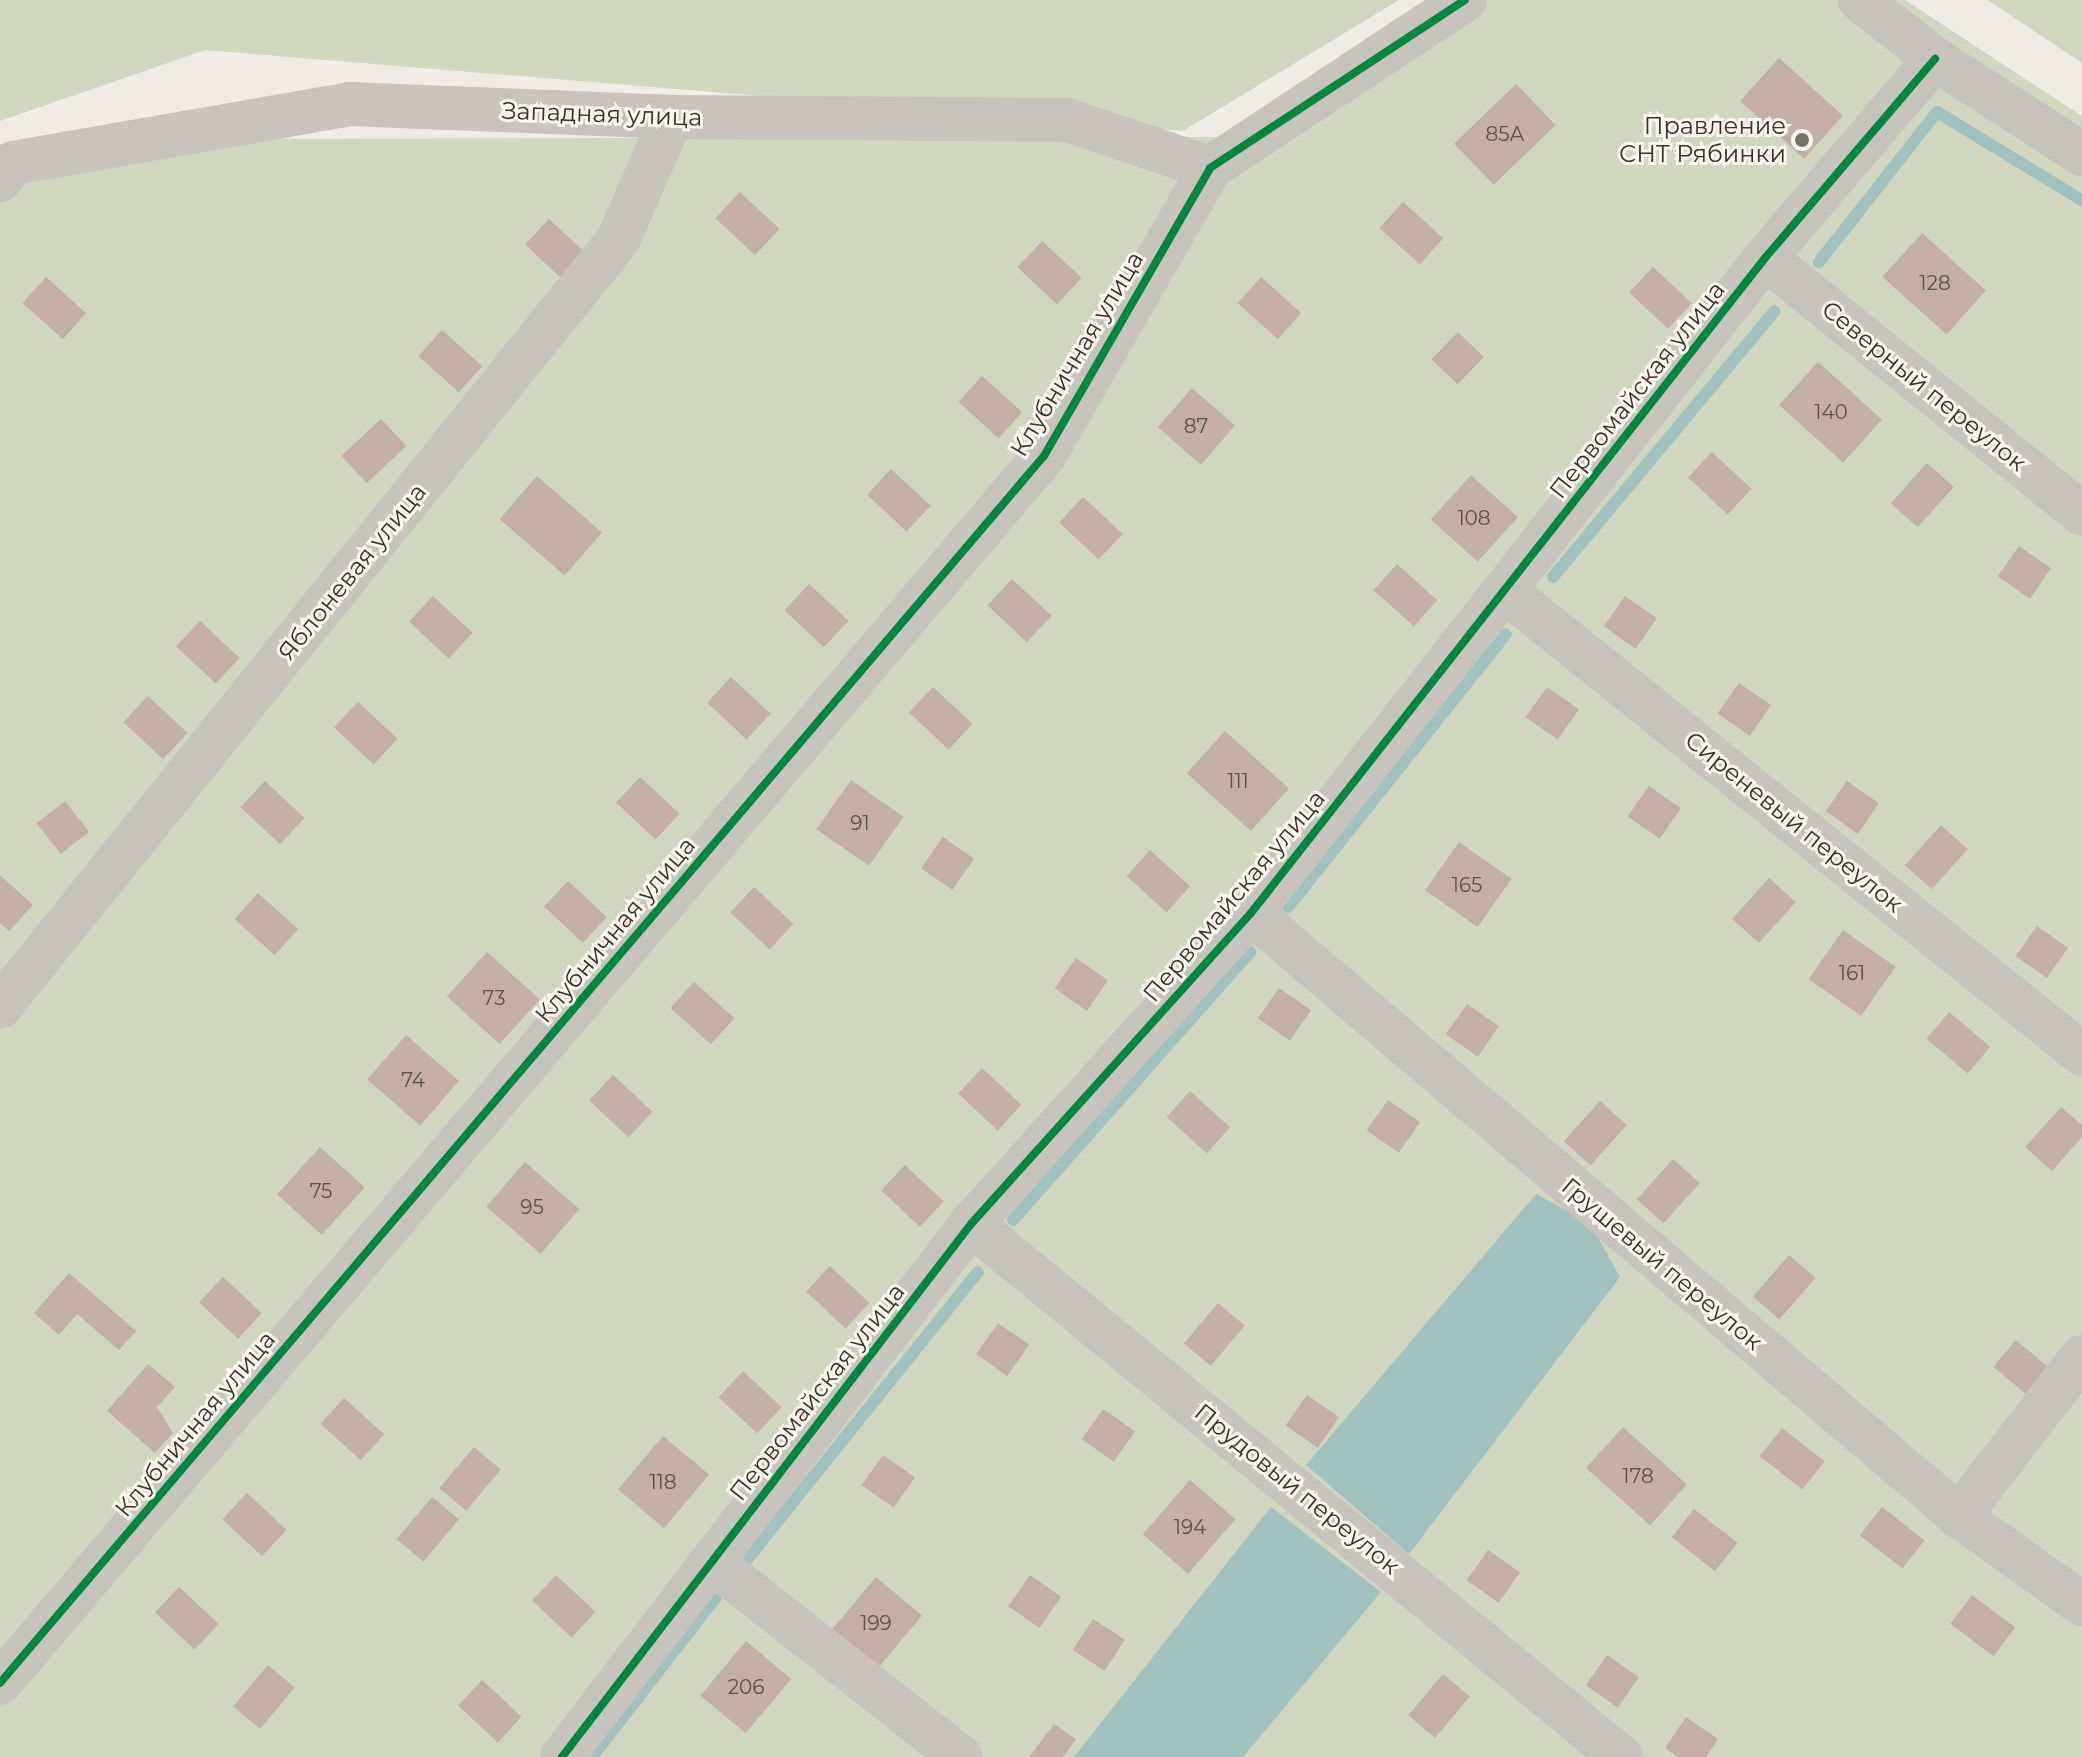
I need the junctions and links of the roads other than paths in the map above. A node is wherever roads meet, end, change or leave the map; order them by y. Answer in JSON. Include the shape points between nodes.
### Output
{"nodes":[{"id":1,"x":1465,"y":0,"type":"edge"},
{"id":2,"x":1860,"y":0,"type":"edge"},
{"id":3,"x":1935,"y":59,"type":"junction"},
{"id":4,"x":672,"y":117,"type":"junction"},
{"id":5,"x":2082,"y":154,"type":"edge"},
{"id":6,"x":1210,"y":168,"type":"junction"},
{"id":7,"x":0,"y":180,"type":"edge"},
{"id":8,"x":1765,"y":258,"type":"junction"},
{"id":9,"x":2082,"y":514,"type":"edge"},
{"id":10,"x":1505,"y":591,"type":"junction"},
{"id":11,"x":1251,"y":913,"type":"junction"},
{"id":12,"x":0,"y":1007,"type":"edge"},
{"id":13,"x":2082,"y":1054,"type":"edge"},
{"id":14,"x":971,"y":1224,"type":"junction"},
{"id":15,"x":2082,"y":1357,"type":"edge"},
{"id":16,"x":1959,"y":1516,"type":"junction"},
{"id":17,"x":712,"y":1562,"type":"junction"},
{"id":18,"x":2082,"y":1604,"type":"edge"},
{"id":19,"x":0,"y":1683,"type":"edge"},
{"id":20,"x":562,"y":1757,"type":"edge"},
{"id":21,"x":961,"y":1757,"type":"edge"},
{"id":22,"x":1621,"y":1757,"type":"edge"}],
"edges":[{"from":1,"to":6,"type":"street"},
{"from":2,"to":3,"type":"street"},
{"from":3,"to":5,"type":"street"},
{"from":3,"to":8,"type":"street","name":"Первомайская улица"},
{"from":4,"to":6,"type":"street","name":"Западная улица","via":[[1067,120]]},
{"from":4,"to":7,"type":"street","name":"Западная улица","via":[[350,104],[13,163]]},
{"from":4,"to":12,"type":"street","name":"Яблоневая улица","via":[[618,240]]},
{"from":6,"to":19,"type":"street","name":"Клубничная улица","via":[[1044,456]]},
{"from":8,"to":9,"type":"street","name":"Северный переулок"},
{"from":8,"to":10,"type":"street","name":"Первомайская улица"},
{"from":10,"to":11,"type":"street","name":"Первомайская улица"},
{"from":10,"to":13,"type":"street","name":"Сиреневый переулок"},
{"from":11,"to":14,"type":"street","name":"Первомайская улица"},
{"from":11,"to":16,"type":"street","name":"Грушевый переулок"},
{"from":14,"to":17,"type":"street","name":"Первомайская улица"},
{"from":14,"to":22,"type":"street","name":"Прудовый переулок"},
{"from":15,"to":16,"type":"street"},
{"from":16,"to":18,"type":"street","name":"Грушевый переулок"},
{"from":17,"to":20,"type":"street","name":"Первомайская улица"},
{"from":17,"to":21,"type":"street"}]}
